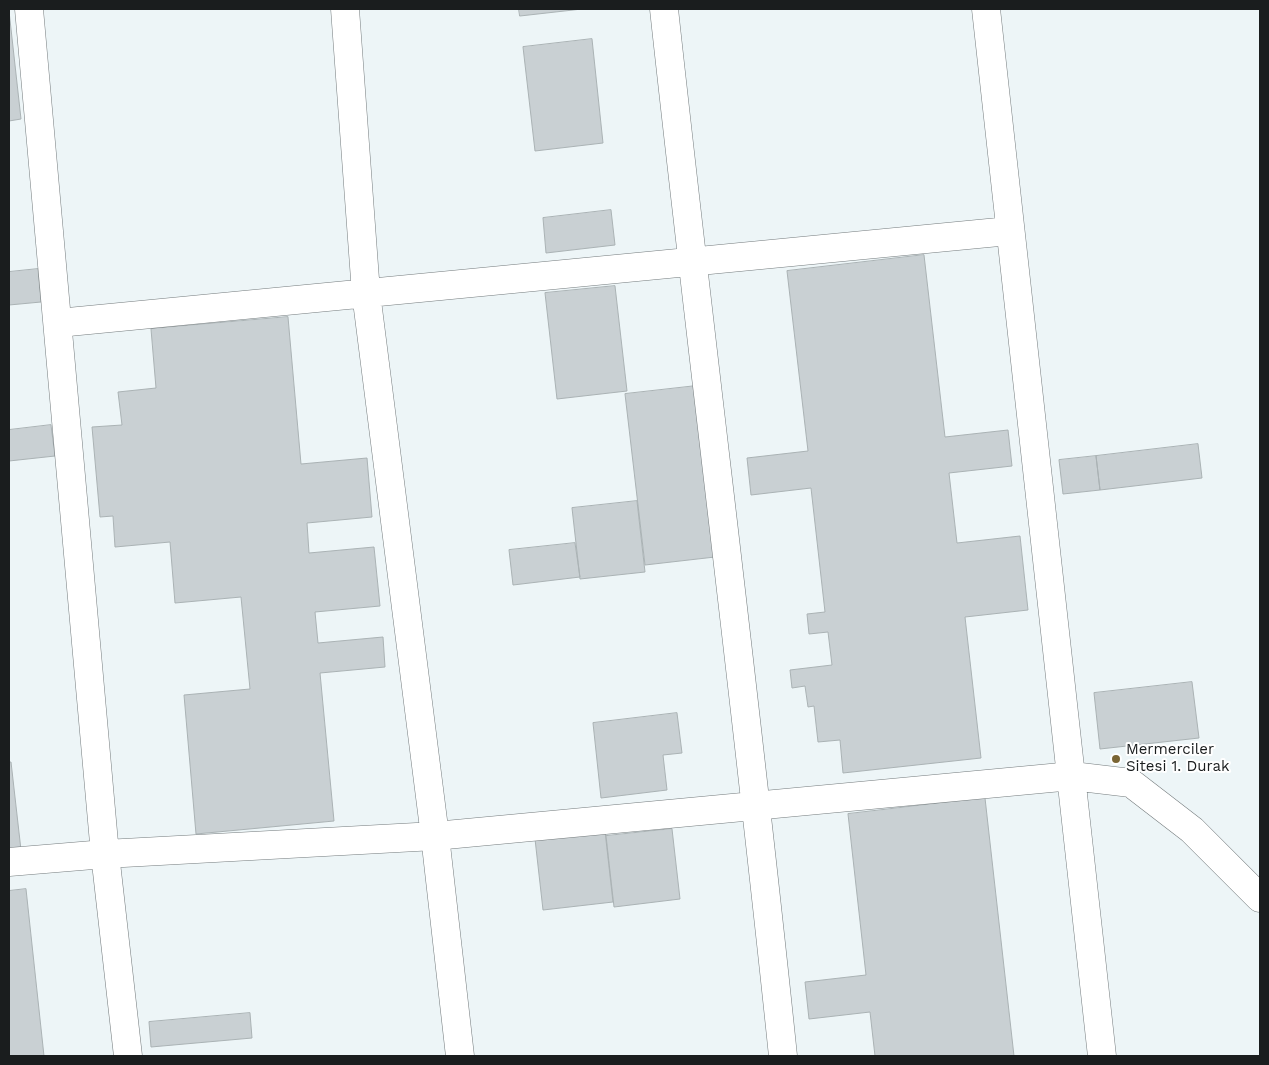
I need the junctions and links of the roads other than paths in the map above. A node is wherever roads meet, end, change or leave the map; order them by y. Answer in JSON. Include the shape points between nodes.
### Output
{"nodes":[{"id":1,"x":29,"y":9,"type":"edge"},
{"id":2,"x":345,"y":9,"type":"edge"},
{"id":3,"x":664,"y":9,"type":"edge"},
{"id":4,"x":986,"y":9,"type":"edge"},
{"id":5,"x":1009,"y":231,"type":"junction"},
{"id":6,"x":692,"y":262,"type":"junction"},
{"id":7,"x":366,"y":293,"type":"junction"},
{"id":8,"x":58,"y":323,"type":"junction"},
{"id":9,"x":1072,"y":776,"type":"junction"},
{"id":10,"x":757,"y":806,"type":"junction"},
{"id":11,"x":435,"y":836,"type":"junction"},
{"id":12,"x":105,"y":854,"type":"junction"},
{"id":13,"x":9,"y":862,"type":"edge"},
{"id":14,"x":1260,"y":898,"type":"edge"},
{"id":15,"x":128,"y":1056,"type":"edge"},
{"id":16,"x":460,"y":1056,"type":"edge"},
{"id":17,"x":783,"y":1056,"type":"edge"},
{"id":18,"x":1102,"y":1056,"type":"edge"}],
"edges":[{"from":1,"to":8,"type":"street"},
{"from":2,"to":7,"type":"street"},
{"from":3,"to":6,"type":"street"},
{"from":4,"to":5,"type":"street"},
{"from":5,"to":6,"type":"street"},
{"from":5,"to":9,"type":"street"},
{"from":6,"to":7,"type":"street"},
{"from":6,"to":10,"type":"street"},
{"from":7,"to":8,"type":"street"},
{"from":7,"to":11,"type":"street"},
{"from":8,"to":12,"type":"street"},
{"from":9,"to":10,"type":"street"},
{"from":9,"to":14,"type":"street","via":[[1131,783],[1192,830]]},
{"from":9,"to":18,"type":"street"},
{"from":10,"to":11,"type":"street"},
{"from":10,"to":17,"type":"street"},
{"from":11,"to":12,"type":"street"},
{"from":11,"to":16,"type":"street"},
{"from":12,"to":13,"type":"street"},
{"from":12,"to":15,"type":"street"}]}
